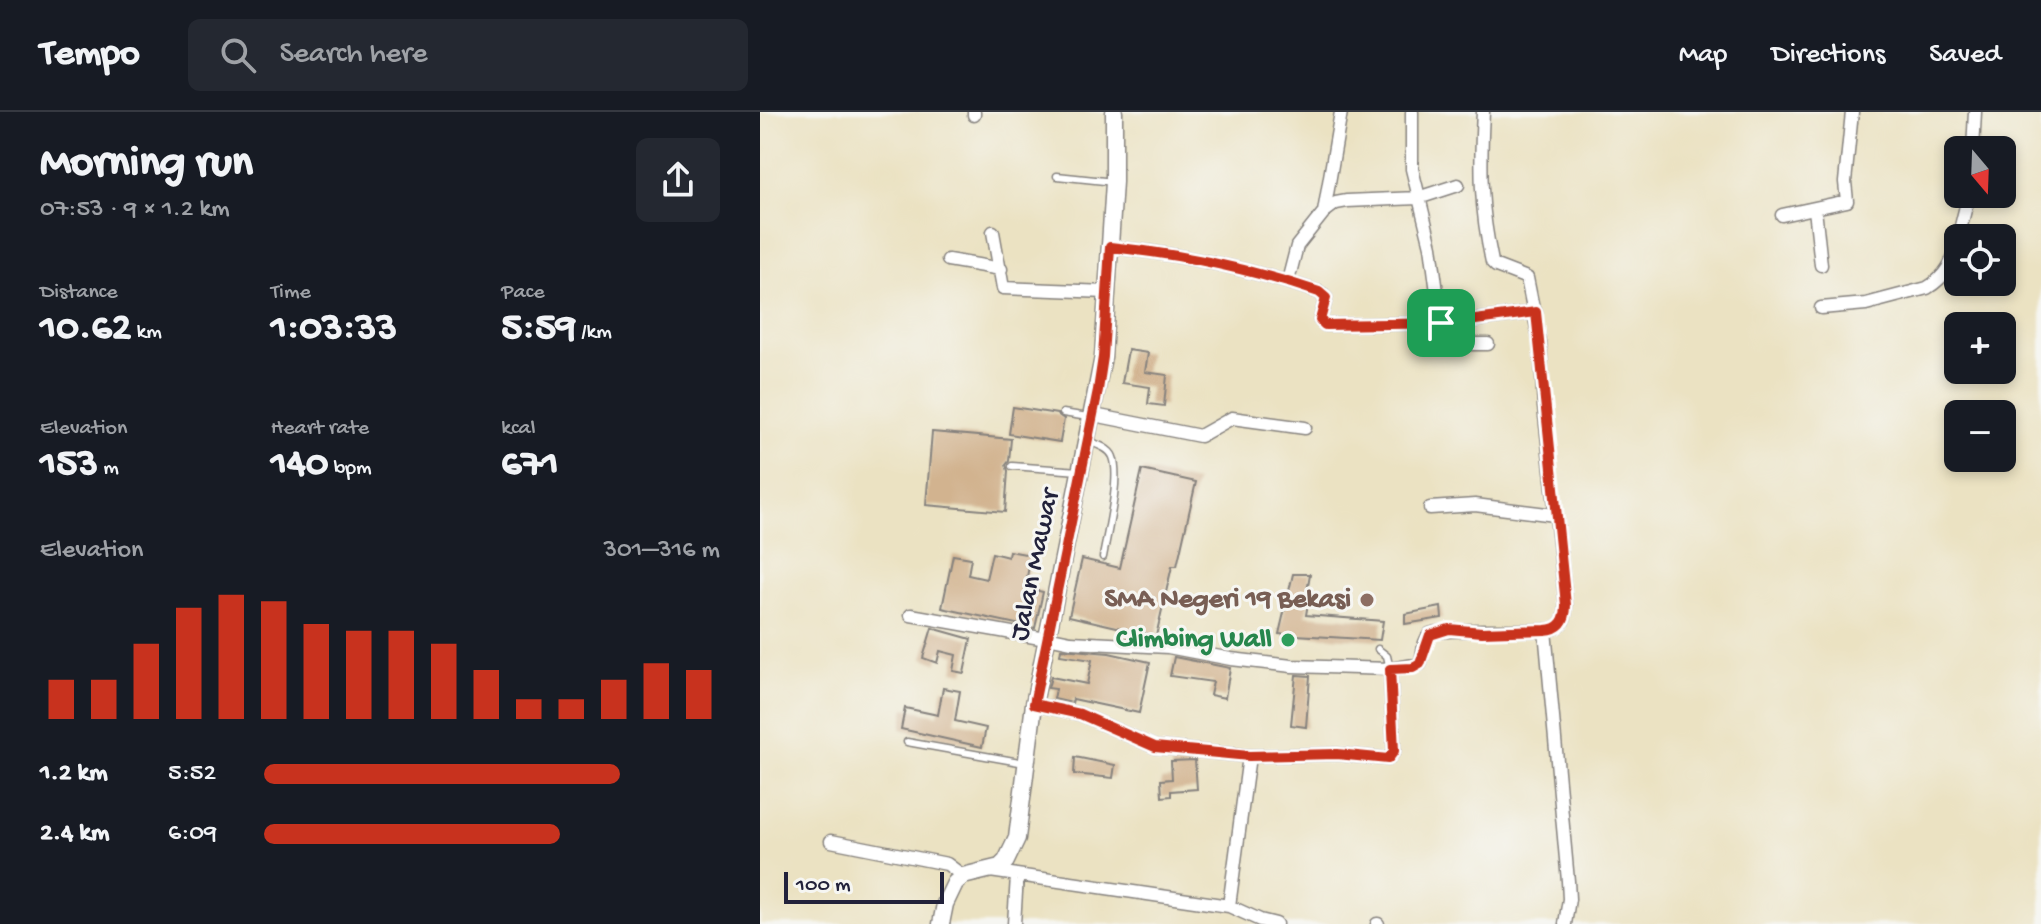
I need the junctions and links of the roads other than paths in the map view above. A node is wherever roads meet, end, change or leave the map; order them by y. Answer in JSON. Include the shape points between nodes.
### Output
{"nodes":[{"id":1,"x":1114,"y":112,"type":"edge"},
{"id":2,"x":1341,"y":112,"type":"edge"},
{"id":3,"x":1412,"y":112,"type":"edge"},
{"id":4,"x":1483,"y":112,"type":"edge"},
{"id":5,"x":1852,"y":112,"type":"edge"},
{"id":6,"x":1975,"y":112,"type":"edge"},
{"id":7,"x":1974,"y":136,"type":"edge"},
{"id":8,"x":1057,"y":176,"type":"dead end"},
{"id":9,"x":1114,"y":182,"type":"junction"},
{"id":10,"x":1458,"y":185,"type":"dead end"},
{"id":11,"x":1418,"y":198,"type":"junction"},
{"id":12,"x":1815,"y":209,"type":"junction"},
{"id":13,"x":1324,"y":212,"type":"junction"},
{"id":14,"x":1782,"y":215,"type":"dead end"},
{"id":15,"x":993,"y":232,"type":"dead end"},
{"id":16,"x":1110,"y":247,"type":"junction"},
{"id":17,"x":948,"y":260,"type":"dead end"},
{"id":18,"x":1821,"y":265,"type":"dead end"},
{"id":19,"x":1001,"y":269,"type":"junction"},
{"id":20,"x":1944,"y":273,"type":"edge"},
{"id":21,"x":1288,"y":281,"type":"junction"},
{"id":22,"x":1107,"y":292,"type":"junction"},
{"id":23,"x":1821,"y":308,"type":"dead end"},
{"id":24,"x":1536,"y":312,"type":"junction"},
{"id":25,"x":1447,"y":323,"type":"junction"},
{"id":26,"x":1488,"y":344,"type":"dead end"},
{"id":27,"x":1063,"y":413,"type":"dead end"},
{"id":28,"x":1093,"y":416,"type":"junction"},
{"id":29,"x":1305,"y":428,"type":"dead end"},
{"id":30,"x":1088,"y":441,"type":"junction"},
{"id":31,"x":1012,"y":466,"type":"dead end"},
{"id":32,"x":1082,"y":471,"type":"junction"},
{"id":33,"x":1430,"y":508,"type":"dead end"},
{"id":34,"x":1555,"y":515,"type":"junction"},
{"id":35,"x":1103,"y":557,"type":"dead end"},
{"id":36,"x":911,"y":615,"type":"dead end"},
{"id":37,"x":1545,"y":630,"type":"junction"},
{"id":38,"x":1047,"y":638,"type":"junction"},
{"id":39,"x":1378,"y":649,"type":"dead end"},
{"id":40,"x":1390,"y":669,"type":"junction"},
{"id":41,"x":1034,"y":704,"type":"junction"},
{"id":42,"x":907,"y":742,"type":"dead end"},
{"id":43,"x":1249,"y":756,"type":"junction"},
{"id":44,"x":1026,"y":764,"type":"junction"},
{"id":45,"x":831,"y":841,"type":"dead end"},
{"id":46,"x":990,"y":871,"type":"junction"},
{"id":47,"x":963,"y":876,"type":"junction"},
{"id":48,"x":1017,"y":876,"type":"junction"},
{"id":49,"x":1229,"y":906,"type":"junction"},
{"id":50,"x":1259,"y":922,"type":"edge"},
{"id":51,"x":941,"y":924,"type":"edge"},
{"id":52,"x":1014,"y":924,"type":"edge"},
{"id":53,"x":1276,"y":924,"type":"edge"},
{"id":54,"x":1565,"y":924,"type":"edge"}],
"edges":[{"from":1,"to":9,"type":"street","name":"Jalan Mawar"},
{"from":2,"to":13,"type":"street"},
{"from":3,"to":11,"type":"street"},
{"from":4,"to":24,"type":"street","via":[[1482,214],[1492,262],[1527,278]]},
{"from":5,"to":12,"type":"street","via":[[1847,201]]},
{"from":6,"to":7,"type":"street"},
{"from":8,"to":9,"type":"lane"},
{"from":9,"to":16,"type":"street","name":"Jalan Mawar"},
{"from":10,"to":11,"type":"street"},
{"from":11,"to":13,"type":"street","via":[[1347,201]]},
{"from":11,"to":25,"type":"street"},
{"from":12,"to":14,"type":"street"},
{"from":12,"to":18,"type":"street"},
{"from":13,"to":21,"type":"street","via":[[1297,246]]},
{"from":15,"to":19,"type":"street"},
{"from":16,"to":21,"type":"street","via":[[1192,258]]},
{"from":16,"to":22,"type":"street","name":"Jalan Mawar"},
{"from":17,"to":19,"type":"street"},
{"from":19,"to":22,"type":"street","via":[[1002,285],[1008,289]]},
{"from":20,"to":23,"type":"street","via":[[1927,288],[1866,304]]},
{"from":21,"to":25,"type":"street","via":[[1324,294],[1320,320],[1325,325]]},
{"from":22,"to":28,"type":"street","name":"Jalan Mawar"},
{"from":24,"to":25,"type":"street"},
{"from":24,"to":34,"type":"street"},
{"from":25,"to":26,"type":"street","via":[[1460,344]]},
{"from":27,"to":28,"type":"lane"},
{"from":28,"to":29,"type":"street","via":[[1200,436],[1232,418]]},
{"from":28,"to":30,"type":"street","name":"Jalan Mawar"},
{"from":30,"to":32,"type":"street","name":"Jalan Mawar"},
{"from":30,"to":35,"type":"lane","via":[[1113,457],[1113,503]]},
{"from":31,"to":32,"type":"lane"},
{"from":32,"to":38,"type":"street","name":"Jalan Mawar"},
{"from":33,"to":34,"type":"street","via":[[1475,505]]},
{"from":34,"to":37,"type":"street","via":[[1566,615],[1554,630]]},
{"from":36,"to":38,"type":"street"},
{"from":37,"to":40,"type":"street","via":[[1435,631],[1420,664]]},
{"from":37,"to":54,"type":"street","via":[[1568,881]]},
{"from":38,"to":40,"type":"street","via":[[1153,645],[1231,659]]},
{"from":38,"to":41,"type":"street","name":"Jalan Mawar"},
{"from":39,"to":40,"type":"lane","via":[[1387,656]]},
{"from":40,"to":43,"type":"street","via":[[1391,758]]},
{"from":41,"to":43,"type":"street","via":[[1080,714],[1155,747]]},
{"from":41,"to":44,"type":"street","name":"Jalan Mawar"},
{"from":42,"to":44,"type":"lane"},
{"from":43,"to":49,"type":"street"},
{"from":44,"to":46,"type":"street","name":"Jalan Mawar","via":[[1017,838],[1006,861]]},
{"from":45,"to":47,"type":"street","via":[[947,864]]},
{"from":46,"to":47,"type":"street"},
{"from":46,"to":48,"type":"street"},
{"from":47,"to":51,"type":"street","via":[[951,891]]},
{"from":48,"to":49,"type":"street"},
{"from":48,"to":52,"type":"street"},
{"from":49,"to":50,"type":"street"},
{"from":50,"to":53,"type":"street"}]}
